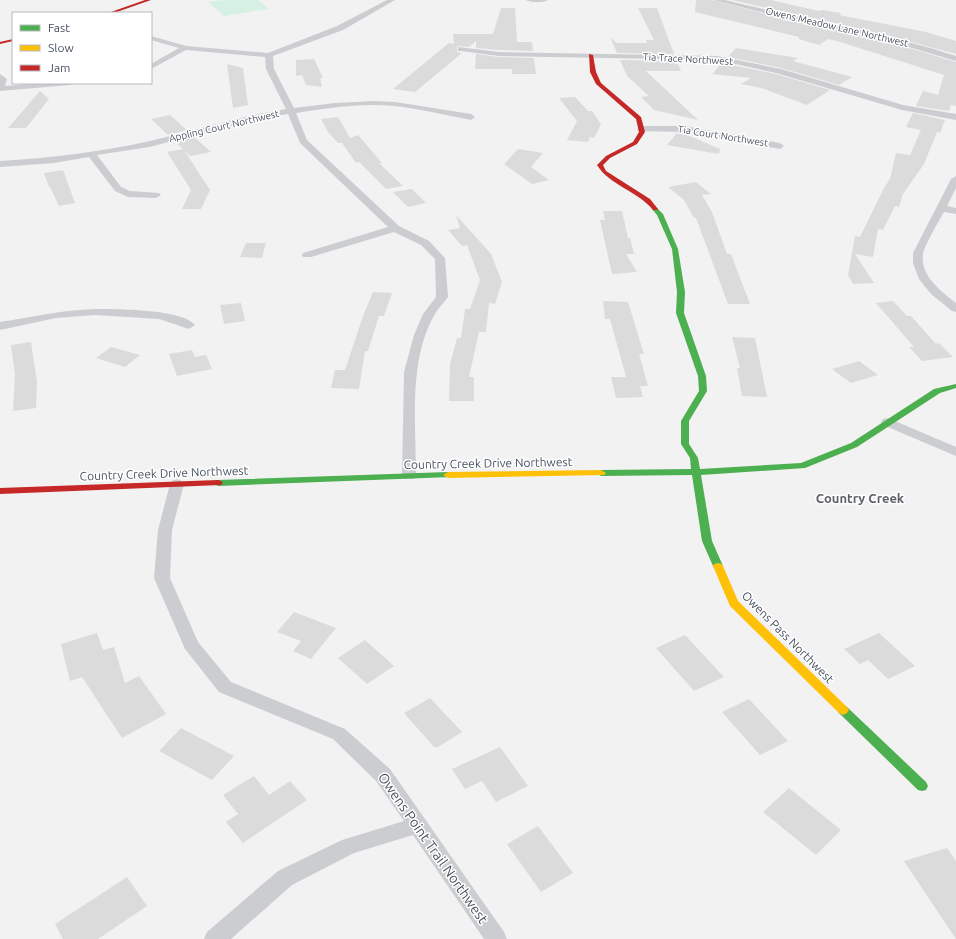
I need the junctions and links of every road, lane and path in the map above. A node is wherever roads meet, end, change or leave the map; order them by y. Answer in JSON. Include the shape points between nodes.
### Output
{"nodes":[{"id":1,"x":149,"y":0,"type":"edge"},
{"id":2,"x":392,"y":0,"type":"edge"},
{"id":3,"x":529,"y":0,"type":"edge"},
{"id":4,"x":545,"y":0,"type":"edge"},
{"id":5,"x":717,"y":0,"type":"edge"},
{"id":6,"x":113,"y":12,"type":"edge"},
{"id":7,"x":152,"y":38,"type":"edge"},
{"id":8,"x":12,"y":40,"type":"edge"},
{"id":9,"x":0,"y":43,"type":"edge"},
{"id":10,"x":186,"y":48,"type":"junction"},
{"id":11,"x":461,"y":49,"type":"dead end"},
{"id":12,"x":269,"y":55,"type":"junction"},
{"id":13,"x":591,"y":55,"type":"junction"},
{"id":14,"x":956,"y":59,"type":"edge"},
{"id":15,"x":152,"y":66,"type":"edge"},
{"id":16,"x":0,"y":76,"type":"edge"},
{"id":17,"x":58,"y":84,"type":"edge"},
{"id":18,"x":0,"y":89,"type":"edge"},
{"id":19,"x":291,"y":111,"type":"junction"},
{"id":20,"x":471,"y":117,"type":"dead end"},
{"id":21,"x":956,"y":117,"type":"edge"},
{"id":22,"x":641,"y":129,"type":"junction"},
{"id":23,"x":780,"y":146,"type":"dead end"},
{"id":24,"x":92,"y":153,"type":"junction"},
{"id":25,"x":0,"y":164,"type":"edge"},
{"id":26,"x":956,"y":178,"type":"edge"},
{"id":27,"x":156,"y":195,"type":"dead end"},
{"id":28,"x":941,"y":208,"type":"junction"},
{"id":29,"x":956,"y":211,"type":"edge"},
{"id":30,"x":395,"y":228,"type":"junction"},
{"id":31,"x":307,"y":255,"type":"dead end"},
{"id":32,"x":956,"y":309,"type":"edge"},
{"id":33,"x":0,"y":326,"type":"edge"},
{"id":34,"x":189,"y":326,"type":"dead end"},
{"id":35,"x":956,"y":386,"type":"edge"},
{"id":36,"x":888,"y":422,"type":"junction"},
{"id":37,"x":956,"y":452,"type":"edge"},
{"id":38,"x":696,"y":472,"type":"junction"},
{"id":39,"x":409,"y":476,"type":"junction"},
{"id":40,"x":178,"y":484,"type":"junction"},
{"id":41,"x":0,"y":491,"type":"edge"},
{"id":42,"x":922,"y":786,"type":"dead end"},
{"id":43,"x":418,"y":825,"type":"junction"},
{"id":44,"x":215,"y":939,"type":"edge"},
{"id":45,"x":496,"y":939,"type":"edge"}],
"edges":[{"from":1,"to":6,"type":"street"},
{"from":2,"to":12,"type":"street","via":[[340,28]]},
{"from":3,"to":4,"type":"street"},
{"from":5,"to":14,"type":"street","name":"Owens Meadow Lane Northwest","via":[[794,19],[869,33]]},
{"from":7,"to":10,"type":"street"},
{"from":8,"to":9,"type":"street"},
{"from":10,"to":12,"type":"street"},
{"from":10,"to":15,"type":"street"},
{"from":11,"to":13,"type":"street","name":"Tia Trace Northwest","via":[[499,54]]},
{"from":12,"to":19,"type":"street","via":[[270,69]]},
{"from":13,"to":21,"type":"street","name":"Tia Trace Northwest","via":[[680,56],[742,62],[902,107]]},
{"from":13,"to":22,"type":"street","via":[[593,72],[598,84],[639,118]]},
{"from":16,"to":18,"type":"street","via":[[4,79]]},
{"from":17,"to":18,"type":"street"},
{"from":19,"to":20,"type":"street","name":"Appling Court Northwest","via":[[374,103],[395,104]]},
{"from":19,"to":24,"type":"street","name":"Appling Court Northwest","via":[[264,115],[149,144]]},
{"from":19,"to":30,"type":"street","via":[[303,141]]},
{"from":22,"to":23,"type":"street","name":"Tia Court Northwest","via":[[684,129]]},
{"from":22,"to":38,"type":"street","name":"Owens Pass Northwest","via":[[642,132],[635,143],[608,157],[600,165],[604,172],[648,200],[660,214],[676,249],[681,292],[680,313],[702,376],[703,390],[685,421],[685,444],[694,458]]},
{"from":24,"to":25,"type":"street","name":"Appling Court Northwest","via":[[54,160]]},
{"from":24,"to":27,"type":"street","via":[[118,189],[128,194]]},
{"from":26,"to":28,"type":"street"},
{"from":28,"to":29,"type":"street"},
{"from":28,"to":32,"type":"street","via":[[918,253],[918,263],[920,274],[926,282]]},
{"from":30,"to":31,"type":"street"},
{"from":30,"to":39,"type":"street","via":[[425,243],[440,258],[442,274],[442,297],[420,335],[410,372]]},
{"from":33,"to":34,"type":"street","via":[[42,316],[97,312],[168,318],[183,321]]},
{"from":35,"to":36,"type":"street","name":"Country Creek Drive Northwest","via":[[937,391]]},
{"from":36,"to":37,"type":"street"},
{"from":36,"to":38,"type":"street","name":"Country Creek Drive Northwest","via":[[854,445],[802,466]]},
{"from":38,"to":39,"type":"street","name":"Country Creek Drive Northwest"},
{"from":38,"to":42,"type":"street","name":"Owens Pass Northwest","via":[[707,541],[734,602]]},
{"from":39,"to":40,"type":"street","name":"Country Creek Drive Northwest"},
{"from":40,"to":41,"type":"street","name":"Country Creek Drive Northwest"},
{"from":40,"to":43,"type":"street","name":"Owens Point Trail Northwest","via":[[165,530],[162,578],[191,645],[225,687],[339,734],[383,774]]},
{"from":43,"to":44,"type":"street","via":[[350,846],[285,878]]},
{"from":43,"to":45,"type":"street","name":"Owens Point Trail Northwest"}]}
